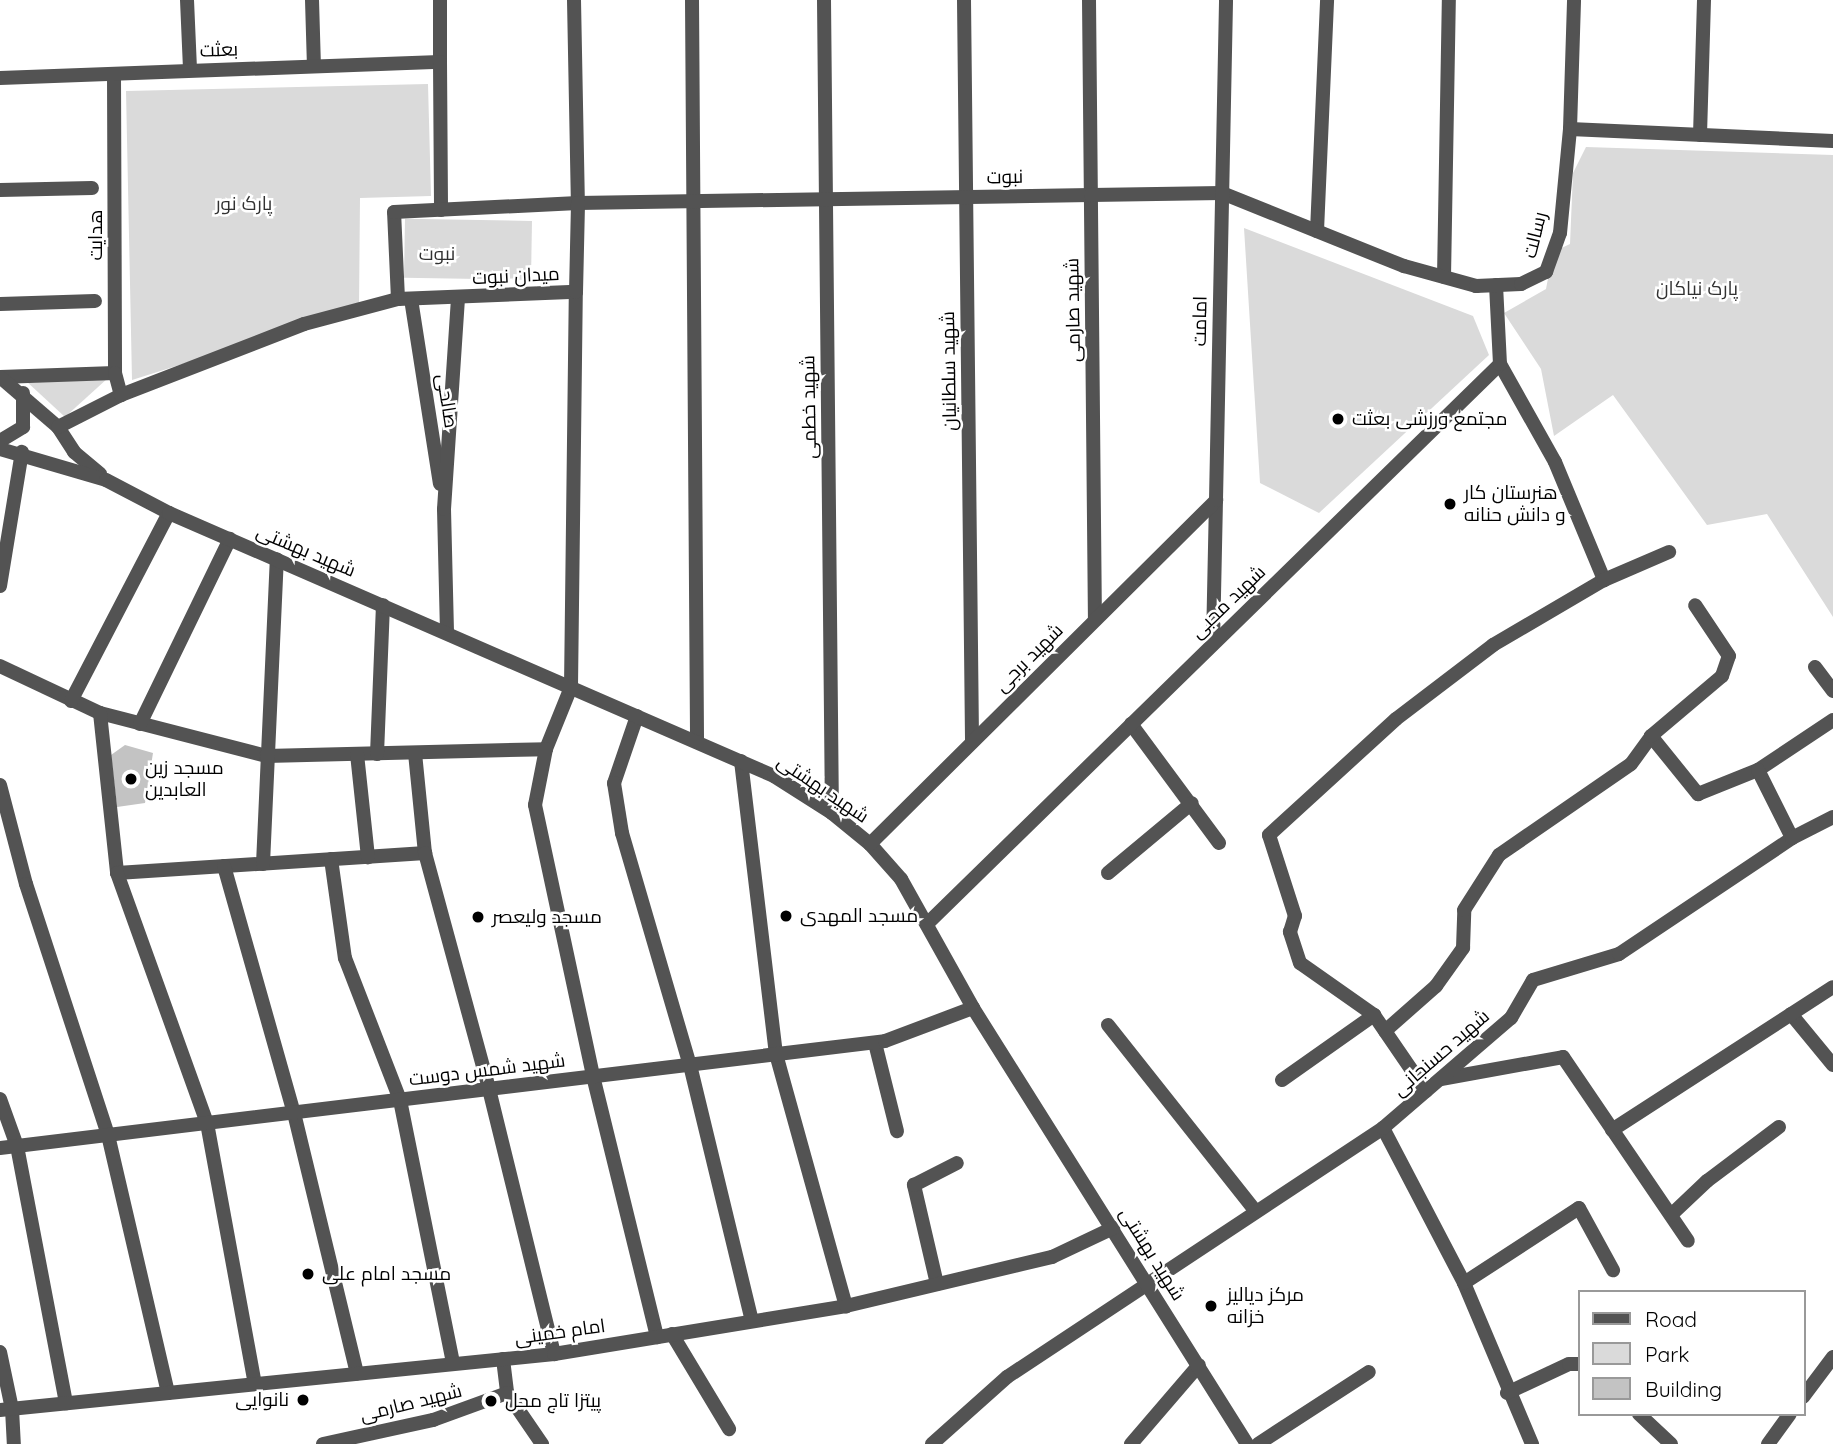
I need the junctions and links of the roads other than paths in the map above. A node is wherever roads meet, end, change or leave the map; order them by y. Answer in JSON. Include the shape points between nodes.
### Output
{"nodes":[{"id":1,"x":187,"y":0,"type":"edge"},
{"id":2,"x":312,"y":0,"type":"edge"},
{"id":3,"x":440,"y":0,"type":"edge"},
{"id":4,"x":574,"y":0,"type":"edge"},
{"id":5,"x":692,"y":0,"type":"edge"},
{"id":6,"x":824,"y":0,"type":"edge"},
{"id":7,"x":964,"y":0,"type":"edge"},
{"id":8,"x":1089,"y":0,"type":"edge"},
{"id":9,"x":1226,"y":0,"type":"edge"},
{"id":10,"x":1327,"y":0,"type":"edge"},
{"id":11,"x":1449,"y":0,"type":"edge"},
{"id":12,"x":1574,"y":0,"type":"edge"},
{"id":13,"x":1704,"y":0,"type":"edge"},
{"id":14,"x":440,"y":62,"type":"junction"},
{"id":15,"x":314,"y":66,"type":"junction"},
{"id":16,"x":190,"y":70,"type":"junction"},
{"id":17,"x":114,"y":74,"type":"junction"},
{"id":18,"x":0,"y":78,"type":"edge"},
{"id":19,"x":1570,"y":129,"type":"junction"},
{"id":20,"x":1700,"y":135,"type":"junction"},
{"id":21,"x":1833,"y":141,"type":"edge"},
{"id":22,"x":92,"y":188,"type":"dead end"},
{"id":23,"x":0,"y":190,"type":"edge"},
{"id":24,"x":1222,"y":193,"type":"junction"},
{"id":25,"x":1091,"y":195,"type":"junction"},
{"id":26,"x":966,"y":197,"type":"junction"},
{"id":27,"x":826,"y":199,"type":"junction"},
{"id":28,"x":693,"y":201,"type":"junction"},
{"id":29,"x":578,"y":203,"type":"junction"},
{"id":30,"x":441,"y":209,"type":"junction"},
{"id":31,"x":1317,"y":231,"type":"junction"},
{"id":32,"x":1444,"y":277,"type":"junction"},
{"id":33,"x":1496,"y":285,"type":"junction"},
{"id":34,"x":576,"y":292,"type":"junction"},
{"id":35,"x":458,"y":298,"type":"junction"},
{"id":36,"x":405,"y":299,"type":"junction"},
{"id":37,"x":95,"y":301,"type":"dead end"},
{"id":38,"x":0,"y":304,"type":"edge"},
{"id":39,"x":1500,"y":364,"type":"junction"},
{"id":40,"x":115,"y":373,"type":"junction"},
{"id":41,"x":0,"y":377,"type":"edge"},
{"id":42,"x":23,"y":393,"type":"junction"},
{"id":43,"x":121,"y":395,"type":"junction"},
{"id":44,"x":58,"y":427,"type":"junction"},
{"id":45,"x":0,"y":441,"type":"edge"},
{"id":46,"x":0,"y":449,"type":"edge"},
{"id":47,"x":22,"y":452,"type":"junction"},
{"id":48,"x":106,"y":480,"type":"junction"},
{"id":49,"x":1216,"y":500,"type":"junction"},
{"id":50,"x":444,"y":509,"type":"junction"},
{"id":51,"x":169,"y":513,"type":"junction"},
{"id":52,"x":230,"y":539,"type":"junction"},
{"id":53,"x":1669,"y":552,"type":"dead end"},
{"id":54,"x":276,"y":559,"type":"junction"},
{"id":55,"x":1604,"y":580,"type":"junction"},
{"id":56,"x":0,"y":586,"type":"edge"},
{"id":57,"x":383,"y":605,"type":"junction"},
{"id":58,"x":1695,"y":605,"type":"dead end"},
{"id":59,"x":1096,"y":620,"type":"junction"},
{"id":60,"x":447,"y":632,"type":"junction"},
{"id":61,"x":1213,"y":643,"type":"junction"},
{"id":62,"x":0,"y":666,"type":"edge"},
{"id":63,"x":1815,"y":667,"type":"dead end"},
{"id":64,"x":572,"y":687,"type":"junction"},
{"id":65,"x":1833,"y":691,"type":"edge"},
{"id":66,"x":71,"y":701,"type":"junction"},
{"id":67,"x":100,"y":713,"type":"junction"},
{"id":68,"x":637,"y":716,"type":"junction"},
{"id":69,"x":1833,"y":720,"type":"edge"},
{"id":70,"x":141,"y":724,"type":"junction"},
{"id":71,"x":1131,"y":724,"type":"junction"},
{"id":72,"x":1651,"y":736,"type":"junction"},
{"id":73,"x":697,"y":742,"type":"junction"},
{"id":74,"x":972,"y":742,"type":"junction"},
{"id":75,"x":546,"y":749,"type":"junction"},
{"id":76,"x":415,"y":753,"type":"junction"},
{"id":77,"x":357,"y":754,"type":"junction"},
{"id":78,"x":377,"y":754,"type":"junction"},
{"id":79,"x":266,"y":756,"type":"junction"},
{"id":80,"x":741,"y":761,"type":"junction"},
{"id":81,"x":1758,"y":770,"type":"junction"},
{"id":82,"x":0,"y":785,"type":"edge"},
{"id":83,"x":1192,"y":803,"type":"junction"},
{"id":84,"x":832,"y":813,"type":"junction"},
{"id":85,"x":1833,"y":817,"type":"edge"},
{"id":86,"x":1792,"y":838,"type":"junction"},
{"id":87,"x":1219,"y":843,"type":"dead end"},
{"id":88,"x":870,"y":844,"type":"junction"},
{"id":89,"x":425,"y":853,"type":"junction"},
{"id":90,"x":368,"y":857,"type":"junction"},
{"id":91,"x":331,"y":859,"type":"junction"},
{"id":92,"x":263,"y":863,"type":"junction"},
{"id":93,"x":224,"y":866,"type":"junction"},
{"id":94,"x":117,"y":873,"type":"junction"},
{"id":95,"x":1108,"y":873,"type":"dead end"},
{"id":96,"x":927,"y":924,"type":"junction"},
{"id":97,"x":1833,"y":987,"type":"edge"},
{"id":98,"x":973,"y":1007,"type":"junction"},
{"id":99,"x":1791,"y":1014,"type":"junction"},
{"id":100,"x":1374,"y":1015,"type":"junction"},
{"id":101,"x":1108,"y":1025,"type":"dead end"},
{"id":102,"x":1385,"y":1031,"type":"junction"},
{"id":103,"x":875,"y":1042,"type":"junction"},
{"id":104,"x":776,"y":1054,"type":"junction"},
{"id":105,"x":690,"y":1065,"type":"junction"},
{"id":106,"x":1833,"y":1065,"type":"edge"},
{"id":107,"x":593,"y":1076,"type":"junction"},
{"id":108,"x":1440,"y":1079,"type":"junction"},
{"id":109,"x":1282,"y":1080,"type":"dead end"},
{"id":110,"x":489,"y":1089,"type":"junction"},
{"id":111,"x":1426,"y":1091,"type":"junction"},
{"id":112,"x":0,"y":1099,"type":"edge"},
{"id":113,"x":400,"y":1100,"type":"junction"},
{"id":114,"x":294,"y":1113,"type":"junction"},
{"id":115,"x":207,"y":1123,"type":"junction"},
{"id":116,"x":1779,"y":1127,"type":"dead end"},
{"id":117,"x":1383,"y":1128,"type":"junction"},
{"id":118,"x":1612,"y":1130,"type":"junction"},
{"id":119,"x":897,"y":1131,"type":"dead end"},
{"id":120,"x":108,"y":1135,"type":"junction"},
{"id":121,"x":17,"y":1146,"type":"junction"},
{"id":122,"x":0,"y":1148,"type":"edge"},
{"id":123,"x":957,"y":1163,"type":"dead end"},
{"id":124,"x":1256,"y":1212,"type":"junction"},
{"id":125,"x":1671,"y":1216,"type":"junction"},
{"id":126,"x":1113,"y":1228,"type":"junction"},
{"id":127,"x":1688,"y":1241,"type":"dead end"},
{"id":128,"x":1613,"y":1270,"type":"dead end"},
{"id":129,"x":1147,"y":1283,"type":"junction"},
{"id":130,"x":1464,"y":1283,"type":"junction"},
{"id":131,"x":937,"y":1284,"type":"junction"},
{"id":132,"x":846,"y":1306,"type":"junction"},
{"id":133,"x":752,"y":1321,"type":"junction"},
{"id":134,"x":664,"y":1335,"type":"junction"},
{"id":135,"x":0,"y":1352,"type":"edge"},
{"id":136,"x":554,"y":1354,"type":"junction"},
{"id":137,"x":1833,"y":1357,"type":"edge"},
{"id":138,"x":503,"y":1359,"type":"junction"},
{"id":139,"x":453,"y":1364,"type":"junction"},
{"id":140,"x":1577,"y":1364,"type":"edge"},
{"id":141,"x":1199,"y":1365,"type":"junction"},
{"id":142,"x":1370,"y":1372,"type":"dead end"},
{"id":143,"x":357,"y":1374,"type":"junction"},
{"id":144,"x":255,"y":1384,"type":"junction"},
{"id":145,"x":507,"y":1392,"type":"junction"},
{"id":146,"x":168,"y":1393,"type":"junction"},
{"id":147,"x":1507,"y":1393,"type":"junction"},
{"id":148,"x":1805,"y":1393,"type":"edge"},
{"id":149,"x":66,"y":1404,"type":"junction"},
{"id":150,"x":6,"y":1409,"type":"edge"},
{"id":151,"x":1641,"y":1416,"type":"edge"},
{"id":152,"x":1789,"y":1416,"type":"edge"},
{"id":153,"x":729,"y":1429,"type":"dead end"},
{"id":154,"x":14,"y":1444,"type":"edge"},
{"id":155,"x":323,"y":1444,"type":"edge"},
{"id":156,"x":542,"y":1444,"type":"edge"},
{"id":157,"x":932,"y":1444,"type":"edge"},
{"id":158,"x":1131,"y":1444,"type":"edge"},
{"id":159,"x":1247,"y":1444,"type":"edge"},
{"id":160,"x":1258,"y":1444,"type":"edge"},
{"id":161,"x":1532,"y":1444,"type":"edge"},
{"id":162,"x":1671,"y":1444,"type":"edge"},
{"id":163,"x":1768,"y":1444,"type":"edge"}],
"edges":[{"from":1,"to":16,"type":"street"},
{"from":2,"to":15,"type":"street"},
{"from":3,"to":14,"type":"street"},
{"from":4,"to":29,"type":"street","name":"میدان نبوت"},
{"from":5,"to":28,"type":"street"},
{"from":6,"to":27,"type":"street","name":"شهید خطمی"},
{"from":7,"to":26,"type":"street","name":"شهید سلطانیان"},
{"from":8,"to":25,"type":"street","name":"شهید صارمی"},
{"from":9,"to":24,"type":"street","name":"امامت"},
{"from":10,"to":31,"type":"street"},
{"from":11,"to":32,"type":"street"},
{"from":12,"to":19,"type":"street","name":"رسالت"},
{"from":13,"to":20,"type":"street"},
{"from":14,"to":15,"type":"street","name":"بعثت"},
{"from":14,"to":30,"type":"street"},
{"from":15,"to":16,"type":"street","name":"بعثت"},
{"from":16,"to":17,"type":"street","name":"بعثت"},
{"from":17,"to":18,"type":"street","name":"بعثت"},
{"from":17,"to":40,"type":"street","name":"هدایت"},
{"from":19,"to":20,"type":"street"},
{"from":19,"to":33,"type":"street","name":"رسالت","via":[[1560,233],[1546,272],[1521,284]]},
{"from":20,"to":21,"type":"street"},
{"from":22,"to":23,"type":"street"},
{"from":24,"to":25,"type":"street","name":"نبوت"},
{"from":24,"to":31,"type":"street","name":"رسالت"},
{"from":24,"to":49,"type":"street","name":"امامت"},
{"from":25,"to":26,"type":"street","name":"نبوت"},
{"from":25,"to":59,"type":"street","name":"شهید صارمی"},
{"from":26,"to":27,"type":"street","name":"نبوت"},
{"from":26,"to":74,"type":"street","name":"شهید سلطانیان"},
{"from":27,"to":28,"type":"street","name":"نبوت"},
{"from":27,"to":84,"type":"street","name":"شهید خطمی"},
{"from":28,"to":29,"type":"street","name":"نبوت"},
{"from":28,"to":73,"type":"street"},
{"from":29,"to":30,"type":"street"},
{"from":29,"to":34,"type":"street","name":"میدان نبوت"},
{"from":30,"to":36,"type":"street","via":[[394,212]]},
{"from":31,"to":32,"type":"street","name":"رسالت"},
{"from":32,"to":33,"type":"street","name":"رسالت","via":[[1476,286]]},
{"from":33,"to":39,"type":"street"},
{"from":34,"to":35,"type":"street","name":"میدان نبوت"},
{"from":34,"to":64,"type":"street"},
{"from":35,"to":36,"type":"street","name":"میدان نبوت"},
{"from":35,"to":50,"type":"street","name":"صالحی"},
{"from":36,"to":43,"type":"street","via":[[304,324]]},
{"from":36,"to":50,"type":"street","name":"صالحی"},
{"from":37,"to":38,"type":"street"},
{"from":39,"to":55,"type":"street","via":[[1555,462]]},
{"from":39,"to":61,"type":"street","name":"شهید محبی"},
{"from":40,"to":41,"type":"street"},
{"from":40,"to":43,"type":"street","name":"هدایت"},
{"from":41,"to":42,"type":"street","name":"شهید بهشتی"},
{"from":42,"to":44,"type":"street","name":"شهید بهشتی"},
{"from":42,"to":45,"type":"street","via":[[23,427]]},
{"from":43,"to":44,"type":"street"},
{"from":44,"to":48,"type":"street","name":"شهید بهشتی","via":[[74,452]]},
{"from":46,"to":47,"type":"street","name":"شهید بهشتی"},
{"from":47,"to":48,"type":"street","name":"شهید بهشتی"},
{"from":47,"to":56,"type":"street"},
{"from":48,"to":51,"type":"street","name":"شهید بهشتی"},
{"from":49,"to":59,"type":"street","name":"شهید برجی"},
{"from":49,"to":61,"type":"street","name":"امامت"},
{"from":50,"to":60,"type":"street","name":"صالحی"},
{"from":51,"to":52,"type":"street","name":"شهید بهشتی"},
{"from":51,"to":66,"type":"street"},
{"from":52,"to":54,"type":"street","name":"شهید بهشتی"},
{"from":52,"to":70,"type":"street"},
{"from":53,"to":55,"type":"street"},
{"from":54,"to":57,"type":"street","name":"شهید بهشتی"},
{"from":54,"to":79,"type":"street"},
{"from":55,"to":100,"type":"street","via":[[1493,645],[1396,719],[1269,835],[1296,916],[1290,932],[1300,963]]},
{"from":57,"to":60,"type":"street","name":"شهید بهشتی"},
{"from":57,"to":78,"type":"street"},
{"from":58,"to":72,"type":"street","via":[[1729,656],[1722,676]]},
{"from":59,"to":74,"type":"street","name":"شهید برجی"},
{"from":60,"to":64,"type":"street","name":"شهید بهشتی"},
{"from":61,"to":71,"type":"street","name":"شهید محبی"},
{"from":62,"to":66,"type":"street"},
{"from":63,"to":65,"type":"street"},
{"from":64,"to":68,"type":"street","name":"شهید بهشتی"},
{"from":64,"to":75,"type":"street"},
{"from":66,"to":67,"type":"street"},
{"from":67,"to":70,"type":"street"},
{"from":67,"to":94,"type":"street"},
{"from":68,"to":73,"type":"street","name":"شهید بهشتی"},
{"from":68,"to":105,"type":"street","via":[[614,783],[622,833]]},
{"from":69,"to":81,"type":"street"},
{"from":70,"to":79,"type":"street"},
{"from":71,"to":83,"type":"street"},
{"from":71,"to":96,"type":"street","name":"شهید محبی"},
{"from":72,"to":81,"type":"street","via":[[1698,794]]},
{"from":72,"to":102,"type":"street","via":[[1630,764],[1499,855],[1464,910],[1464,948],[1436,986]]},
{"from":73,"to":80,"type":"street","name":"شهید بهشتی"},
{"from":74,"to":88,"type":"street","name":"شهید برجی"},
{"from":75,"to":76,"type":"street"},
{"from":75,"to":107,"type":"street","via":[[535,805]]},
{"from":76,"to":78,"type":"street"},
{"from":76,"to":89,"type":"street"},
{"from":77,"to":78,"type":"street"},
{"from":77,"to":79,"type":"street"},
{"from":77,"to":90,"type":"street"},
{"from":79,"to":92,"type":"street"},
{"from":80,"to":84,"type":"street","name":"شهید بهشتی"},
{"from":80,"to":104,"type":"street"},
{"from":81,"to":86,"type":"street"},
{"from":82,"to":120,"type":"street","via":[[26,884]]},
{"from":83,"to":87,"type":"street"},
{"from":83,"to":95,"type":"street"},
{"from":84,"to":88,"type":"street","name":"شهید بهشتی"},
{"from":85,"to":86,"type":"street","name":"شهید حسنجانی"},
{"from":86,"to":108,"type":"street","name":"شهید حسنجانی","via":[[1619,954],[1533,980],[1511,1018]]},
{"from":88,"to":96,"type":"street","name":"شهید بهشتی","via":[[901,879]]},
{"from":89,"to":90,"type":"street"},
{"from":89,"to":110,"type":"street"},
{"from":90,"to":91,"type":"street"},
{"from":91,"to":92,"type":"street"},
{"from":91,"to":113,"type":"street","via":[[345,958]]},
{"from":92,"to":93,"type":"street"},
{"from":93,"to":94,"type":"street"},
{"from":93,"to":114,"type":"street"},
{"from":94,"to":115,"type":"street"},
{"from":96,"to":98,"type":"street","name":"شهید بهشتی"},
{"from":97,"to":99,"type":"street"},
{"from":98,"to":103,"type":"street","name":"شهید شمس دوست"},
{"from":98,"to":126,"type":"street","name":"شهید بهشتی"},
{"from":99,"to":106,"type":"street"},
{"from":99,"to":118,"type":"street"},
{"from":100,"to":102,"type":"street"},
{"from":100,"to":109,"type":"street"},
{"from":101,"to":124,"type":"street"},
{"from":102,"to":111,"type":"street"},
{"from":103,"to":104,"type":"street","name":"شهید شمس دوست"},
{"from":103,"to":119,"type":"street"},
{"from":104,"to":105,"type":"street","name":"شهید شمس دوست"},
{"from":104,"to":132,"type":"street"},
{"from":105,"to":107,"type":"street","name":"شهید شمس دوست"},
{"from":105,"to":133,"type":"street"},
{"from":107,"to":110,"type":"street","name":"شهید شمس دوست"},
{"from":107,"to":134,"type":"street"},
{"from":108,"to":111,"type":"street","name":"شهید حسنجانی"},
{"from":108,"to":118,"type":"street","via":[[1563,1057]]},
{"from":110,"to":113,"type":"street","name":"شهید شمس دوست"},
{"from":110,"to":136,"type":"street"},
{"from":111,"to":117,"type":"street","name":"شهید حسنجانی"},
{"from":112,"to":121,"type":"street"},
{"from":113,"to":114,"type":"street","name":"شهید شمس دوست"},
{"from":113,"to":139,"type":"street"},
{"from":114,"to":115,"type":"street","name":"شهید شمس دوست"},
{"from":114,"to":143,"type":"street"},
{"from":115,"to":120,"type":"street","name":"شهید شمس دوست"},
{"from":115,"to":144,"type":"street"},
{"from":116,"to":125,"type":"street","via":[[1707,1181]]},
{"from":117,"to":124,"type":"street","name":"شهید حسنجانی"},
{"from":117,"to":130,"type":"street"},
{"from":118,"to":125,"type":"street"},
{"from":120,"to":121,"type":"street","name":"شهید شمس دوست"},
{"from":120,"to":146,"type":"street"},
{"from":121,"to":122,"type":"street","name":"شهید شمس دوست"},
{"from":121,"to":149,"type":"street"},
{"from":123,"to":131,"type":"street","via":[[914,1185]]},
{"from":124,"to":129,"type":"street","name":"شهید حسنجانی"},
{"from":125,"to":127,"type":"street"},
{"from":126,"to":129,"type":"street","name":"شهید بهشتی"},
{"from":126,"to":131,"type":"street","name":"امام خمینی","via":[[1052,1257]]},
{"from":128,"to":130,"type":"street","via":[[1579,1208]]},
{"from":129,"to":141,"type":"street","name":"شهید بهشتی"},
{"from":129,"to":157,"type":"street","name":"شهید حسنجانی","via":[[1007,1377]]},
{"from":130,"to":147,"type":"street"},
{"from":131,"to":132,"type":"street","name":"امام خمینی"},
{"from":132,"to":133,"type":"street","name":"امام خمینی"},
{"from":133,"to":134,"type":"street","name":"امام خمینی"},
{"from":134,"to":136,"type":"street","name":"امام خمینی"},
{"from":134,"to":153,"type":"street"},
{"from":135,"to":150,"type":"street"},
{"from":136,"to":138,"type":"street","name":"امام خمینی"},
{"from":137,"to":148,"type":"street"},
{"from":138,"to":139,"type":"street","name":"امام خمینی"},
{"from":138,"to":145,"type":"street"},
{"from":139,"to":143,"type":"street","name":"امام خمینی"},
{"from":140,"to":147,"type":"street"},
{"from":141,"to":158,"type":"street"},
{"from":141,"to":159,"type":"street","name":"شهید بهشتی"},
{"from":142,"to":160,"type":"street"},
{"from":143,"to":144,"type":"street","name":"امام خمینی"},
{"from":144,"to":146,"type":"street","name":"امام خمینی"},
{"from":145,"to":155,"type":"street","name":"شهید صارمی","via":[[433,1420]]},
{"from":145,"to":156,"type":"street"},
{"from":146,"to":149,"type":"street","name":"امام خمینی"},
{"from":147,"to":161,"type":"street"},
{"from":149,"to":150,"type":"street","name":"امام خمینی"},
{"from":150,"to":154,"type":"street"},
{"from":151,"to":162,"type":"street"},
{"from":152,"to":163,"type":"street"}]}
